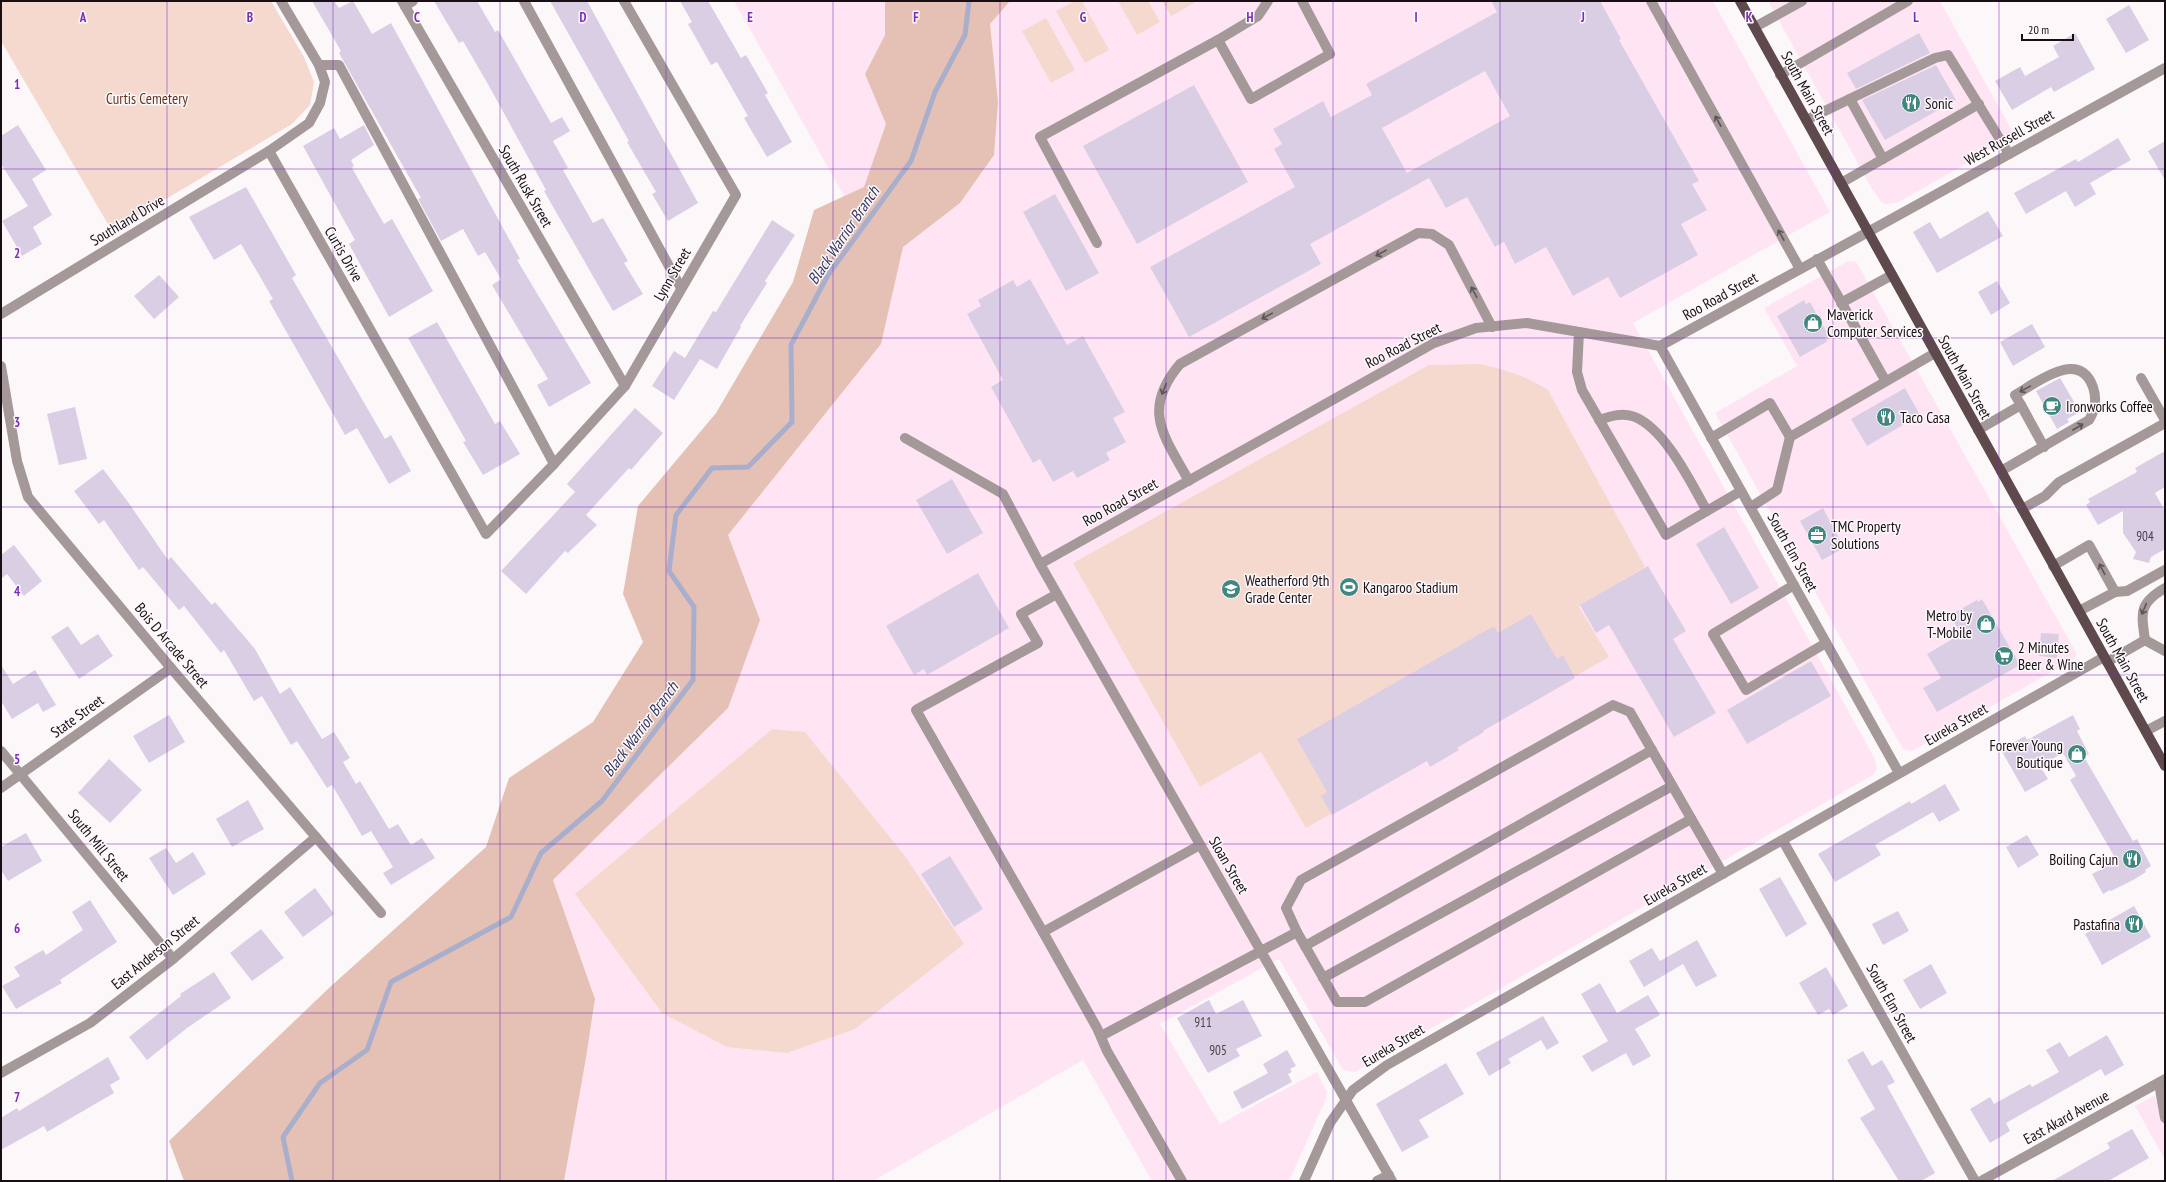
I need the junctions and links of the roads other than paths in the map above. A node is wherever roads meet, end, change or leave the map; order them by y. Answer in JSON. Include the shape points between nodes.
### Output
{"nodes":[{"id":1,"x":281,"y":1,"type":"edge"},
{"id":2,"x":524,"y":1,"type":"edge"},
{"id":3,"x":624,"y":1,"type":"edge"},
{"id":4,"x":1268,"y":1,"type":"edge"},
{"id":5,"x":1302,"y":1,"type":"edge"},
{"id":6,"x":1651,"y":1,"type":"edge"},
{"id":7,"x":1740,"y":1,"type":"edge"},
{"id":8,"x":1802,"y":1,"type":"edge"},
{"id":9,"x":1908,"y":1,"type":"edge"},
{"id":10,"x":407,"y":3,"type":"edge"},
{"id":11,"x":1755,"y":27,"type":"junction"},
{"id":12,"x":1218,"y":40,"type":"junction"},
{"id":13,"x":320,"y":65,"type":"junction"},
{"id":14,"x":2165,"y":68,"type":"edge"},
{"id":15,"x":1780,"y":75,"type":"junction"},
{"id":16,"x":1850,"y":99,"type":"junction"},
{"id":17,"x":1979,"y":104,"type":"junction"},
{"id":18,"x":1806,"y":120,"type":"junction"},
{"id":19,"x":269,"y":151,"type":"junction"},
{"id":20,"x":2010,"y":154,"type":"junction"},
{"id":21,"x":1883,"y":159,"type":"junction"},
{"id":22,"x":1841,"y":183,"type":"junction"},
{"id":23,"x":1868,"y":232,"type":"junction"},
{"id":24,"x":1097,"y":243,"type":"dead end"},
{"id":25,"x":1817,"y":259,"type":"junction"},
{"id":26,"x":1800,"y":269,"type":"junction"},
{"id":27,"x":1892,"y":275,"type":"junction"},
{"id":28,"x":681,"y":288,"type":"junction"},
{"id":29,"x":1842,"y":303,"type":"junction"},
{"id":30,"x":1,"y":314,"type":"edge"},
{"id":31,"x":1492,"y":327,"type":"junction"},
{"id":32,"x":1579,"y":332,"type":"junction"},
{"id":33,"x":1660,"y":346,"type":"junction"},
{"id":34,"x":1935,"y":353,"type":"junction"},
{"id":35,"x":1,"y":366,"type":"edge"},
{"id":36,"x":2141,"y":378,"type":"dead end"},
{"id":37,"x":1885,"y":380,"type":"junction"},
{"id":38,"x":625,"y":386,"type":"junction"},
{"id":39,"x":2021,"y":405,"type":"junction"},
{"id":40,"x":1600,"y":420,"type":"junction"},
{"id":41,"x":2165,"y":422,"type":"edge"},
{"id":42,"x":1978,"y":430,"type":"junction"},
{"id":43,"x":1790,"y":437,"type":"junction"},
{"id":44,"x":905,"y":438,"type":"dead end"},
{"id":45,"x":1711,"y":438,"type":"junction"},
{"id":46,"x":2044,"y":447,"type":"junction"},
{"id":47,"x":554,"y":464,"type":"junction"},
{"id":48,"x":2001,"y":471,"type":"junction"},
{"id":49,"x":1189,"y":481,"type":"junction"},
{"id":50,"x":1741,"y":490,"type":"junction"},
{"id":51,"x":1751,"y":507,"type":"junction"},
{"id":52,"x":2022,"y":509,"type":"junction"},
{"id":53,"x":1707,"y":511,"type":"junction"},
{"id":54,"x":486,"y":534,"type":"joint"},
{"id":55,"x":1040,"y":564,"type":"junction"},
{"id":56,"x":2053,"y":566,"type":"junction"},
{"id":57,"x":2165,"y":570,"type":"edge"},
{"id":58,"x":1794,"y":585,"type":"junction"},
{"id":59,"x":2165,"y":588,"type":"edge"},
{"id":60,"x":2115,"y":592,"type":"junction"},
{"id":61,"x":1057,"y":594,"type":"junction"},
{"id":62,"x":2079,"y":611,"type":"junction"},
{"id":63,"x":2145,"y":640,"type":"junction"},
{"id":64,"x":1826,"y":642,"type":"junction"},
{"id":65,"x":2165,"y":651,"type":"edge"},
{"id":66,"x":2106,"y":660,"type":"junction"},
{"id":67,"x":171,"y":668,"type":"junction"},
{"id":68,"x":2165,"y":721,"type":"edge"},
{"id":69,"x":2146,"y":731,"type":"junction"},
{"id":70,"x":1,"y":750,"type":"edge"},
{"id":71,"x":1652,"y":750,"type":"junction"},
{"id":72,"x":2165,"y":766,"type":"edge"},
{"id":73,"x":22,"y":774,"type":"junction"},
{"id":74,"x":1899,"y":774,"type":"junction"},
{"id":75,"x":1672,"y":786,"type":"junction"},
{"id":76,"x":1,"y":788,"type":"edge"},
{"id":77,"x":1691,"y":819,"type":"junction"},
{"id":78,"x":316,"y":837,"type":"junction"},
{"id":79,"x":1783,"y":841,"type":"junction"},
{"id":80,"x":1200,"y":846,"type":"junction"},
{"id":81,"x":1723,"y":874,"type":"junction"},
{"id":82,"x":381,"y":913,"type":"dead end"},
{"id":83,"x":1043,"y":932,"type":"junction"},
{"id":84,"x":1297,"y":932,"type":"junction"},
{"id":85,"x":1305,"y":946,"type":"junction"},
{"id":86,"x":1261,"y":952,"type":"junction"},
{"id":87,"x":173,"y":959,"type":"junction"},
{"id":88,"x":1323,"y":978,"type":"junction"},
{"id":89,"x":1101,"y":1036,"type":"junction"},
{"id":90,"x":1,"y":1074,"type":"edge"},
{"id":91,"x":2162,"y":1081,"type":"edge"},
{"id":92,"x":1346,"y":1101,"type":"junction"},
{"id":93,"x":2165,"y":1118,"type":"edge"},
{"id":94,"x":1390,"y":1178,"type":"edge"},
{"id":95,"x":1182,"y":1181,"type":"edge"},
{"id":96,"x":1304,"y":1181,"type":"edge"},
{"id":97,"x":1377,"y":1181,"type":"edge"},
{"id":98,"x":1975,"y":1181,"type":"edge"},
{"id":99,"x":1981,"y":1181,"type":"edge"}],
"edges":[{"from":1,"to":13,"type":"street"},
{"from":2,"to":28,"type":"street"},
{"from":3,"to":28,"type":"street","name":"Lynn Street","via":[[736,195]]},
{"from":4,"to":12,"type":"street","via":[[1258,16]]},
{"from":5,"to":12,"type":"street","via":[[1330,54],[1251,99]]},
{"from":26,"to":6,"type":"street","one_way":true},
{"from":7,"to":11,"type":"main road","name":"South Main Street"},
{"from":8,"to":11,"type":"street"},
{"from":9,"to":15,"type":"street"},
{"from":10,"to":38,"type":"street","name":"South Rusk Street"},
{"from":11,"to":15,"type":"main road","name":"South Main Street"},
{"from":12,"to":24,"type":"street","via":[[1040,137]]},
{"from":13,"to":19,"type":"street","via":[[324,82],[317,110],[309,123]]},
{"from":13,"to":47,"type":"street","via":[[339,65]]},
{"from":14,"to":20,"type":"street","name":"West Russell Street"},
{"from":15,"to":18,"type":"main road","name":"South Main Street"},
{"from":16,"to":17,"type":"street","via":[[1935,58],[1948,55]]},
{"from":16,"to":18,"type":"street"},
{"from":16,"to":21,"type":"street"},
{"from":17,"to":20,"type":"street"},
{"from":17,"to":21,"type":"street"},
{"from":18,"to":22,"type":"main road","name":"South Main Street"},
{"from":19,"to":30,"type":"street","name":"Southland Drive"},
{"from":19,"to":54,"type":"street","name":"Curtis Drive"},
{"from":20,"to":23,"type":"street","name":"West Russell Street"},
{"from":21,"to":22,"type":"street"},
{"from":22,"to":23,"type":"main road","name":"South Main Street"},
{"from":23,"to":25,"type":"street","name":"Roo Road Street"},
{"from":23,"to":27,"type":"main road","name":"South Main Street"},
{"from":25,"to":26,"type":"street","name":"Roo Road Street"},
{"from":25,"to":29,"type":"street"},
{"from":26,"to":33,"type":"street","name":"Roo Road Street"},
{"from":27,"to":29,"type":"street"},
{"from":27,"to":34,"type":"main road","name":"South Main Street"},
{"from":28,"to":38,"type":"street","name":"Lynn Street"},
{"from":29,"to":37,"type":"street"},
{"from":31,"to":32,"type":"street","name":"Roo Road Street","via":[[1527,323]]},
{"from":31,"to":49,"type":"street","name":"Roo Road Street","via":[[1476,328],[1434,343]]},
{"from":31,"to":49,"type":"street","one_way":true,"via":[[1449,245],[1432,234],[1418,233],[1180,364],[1164,389],[1159,412],[1161,430]]},
{"from":32,"to":33,"type":"street","name":"Roo Road Street"},
{"from":32,"to":40,"type":"street","via":[[1577,372],[1582,390]]},
{"from":33,"to":45,"type":"street","name":"South Elm Street"},
{"from":34,"to":37,"type":"street"},
{"from":34,"to":42,"type":"main road","name":"South Main Street"},
{"from":35,"to":67,"type":"street","name":"Bois D Arcade Street","via":[[17,461],[28,497]]},
{"from":36,"to":41,"type":"street"},
{"from":37,"to":43,"type":"street"},
{"from":38,"to":47,"type":"street","name":"Lynn Street"},
{"from":39,"to":42,"type":"street"},
{"from":39,"to":46,"type":"street"},
{"from":46,"to":39,"type":"street","one_way":true,"via":[[2089,420],[2096,402],[2091,382],[2078,370],[2059,370],[2014,395]]},
{"from":40,"to":53,"type":"street","via":[[1615,414],[1636,417],[1659,436],[1678,460]]},
{"from":40,"to":53,"type":"street","via":[[1666,535]]},
{"from":41,"to":52,"type":"street","via":[[2059,482],[2045,496]]},
{"from":42,"to":48,"type":"main road","name":"South Main Street"},
{"from":43,"to":45,"type":"street","via":[[1770,403]]},
{"from":43,"to":51,"type":"street","via":[[1777,490]]},
{"from":44,"to":55,"type":"street","name":"Sloan Street","via":[[1003,494]]},
{"from":45,"to":50,"type":"street","name":"South Elm Street"},
{"from":46,"to":48,"type":"street"},
{"from":47,"to":54,"type":"street","name":"Lynn Street"},
{"from":48,"to":52,"type":"main road","name":"South Main Street"},
{"from":49,"to":55,"type":"street","name":"Roo Road Street"},
{"from":50,"to":51,"type":"street","name":"South Elm Street"},
{"from":50,"to":53,"type":"street"},
{"from":51,"to":58,"type":"street","name":"South Elm Street"},
{"from":52,"to":56,"type":"main road","name":"South Main Street"},
{"from":55,"to":61,"type":"street","name":"Sloan Street"},
{"from":60,"to":56,"type":"street","one_way":true,"via":[[2089,545]]},
{"from":56,"to":62,"type":"main road","name":"South Main Street"},
{"from":57,"to":60,"type":"street","via":[[2127,591]]},
{"from":58,"to":64,"type":"street","name":"South Elm Street"},
{"from":58,"to":64,"type":"street","via":[[1714,634],[1746,690]]},
{"from":59,"to":63,"type":"street","one_way":true,"via":[[2149,597],[2142,616]]},
{"from":60,"to":62,"type":"street"},
{"from":61,"to":80,"type":"street","name":"Sloan Street"},
{"from":61,"to":83,"type":"street","via":[[1021,614],[1038,643],[916,710]]},
{"from":62,"to":66,"type":"main road","name":"South Main Street"},
{"from":63,"to":65,"type":"street"},
{"from":63,"to":66,"type":"street","name":"Eureka Street"},
{"from":64,"to":74,"type":"street","name":"South Elm Street"},
{"from":66,"to":69,"type":"main road","name":"South Main Street"},
{"from":66,"to":74,"type":"street","name":"Eureka Street"},
{"from":67,"to":73,"type":"street","name":"State Street"},
{"from":67,"to":78,"type":"street","name":"Bois D Arcade Street"},
{"from":68,"to":69,"type":"street"},
{"from":69,"to":72,"type":"main road","name":"South Main Street"},
{"from":70,"to":73,"type":"street","name":"South Mill Street"},
{"from":71,"to":75,"type":"street"},
{"from":71,"to":84,"type":"street","via":[[1630,712],[1614,705],[1301,880],[1286,908]]},
{"from":71,"to":85,"type":"street"},
{"from":73,"to":76,"type":"street","name":"State Street"},
{"from":73,"to":87,"type":"street","name":"South Mill Street"},
{"from":74,"to":79,"type":"street","name":"Eureka Street"},
{"from":75,"to":77,"type":"street"},
{"from":75,"to":88,"type":"street"},
{"from":77,"to":81,"type":"street"},
{"from":77,"to":88,"type":"street","via":[[1365,1002],[1337,1002]]},
{"from":78,"to":82,"type":"street","name":"Bois D Arcade Street"},
{"from":78,"to":87,"type":"street","name":"East Anderson Street"},
{"from":79,"to":81,"type":"street","name":"Eureka Street"},
{"from":79,"to":98,"type":"street","name":"South Elm Street"},
{"from":80,"to":83,"type":"street"},
{"from":80,"to":86,"type":"street","name":"Sloan Street"},
{"from":81,"to":92,"type":"street","name":"Eureka Street","via":[[1387,1065],[1353,1090]]},
{"from":83,"to":89,"type":"street"},
{"from":84,"to":85,"type":"street"},
{"from":84,"to":86,"type":"street"},
{"from":85,"to":88,"type":"street"},
{"from":86,"to":89,"type":"street"},
{"from":86,"to":92,"type":"street","name":"Sloan Street"},
{"from":87,"to":90,"type":"street","name":"East Anderson Street","via":[[90,1022]]},
{"from":89,"to":95,"type":"street"},
{"from":91,"to":93,"type":"street"},
{"from":91,"to":99,"type":"street","name":"East Akard Avenue"},
{"from":92,"to":94,"type":"street","name":"Sloan Street"},
{"from":92,"to":96,"type":"street","name":"Eureka Street","via":[[1330,1123]]},
{"from":94,"to":97,"type":"street"}]}
